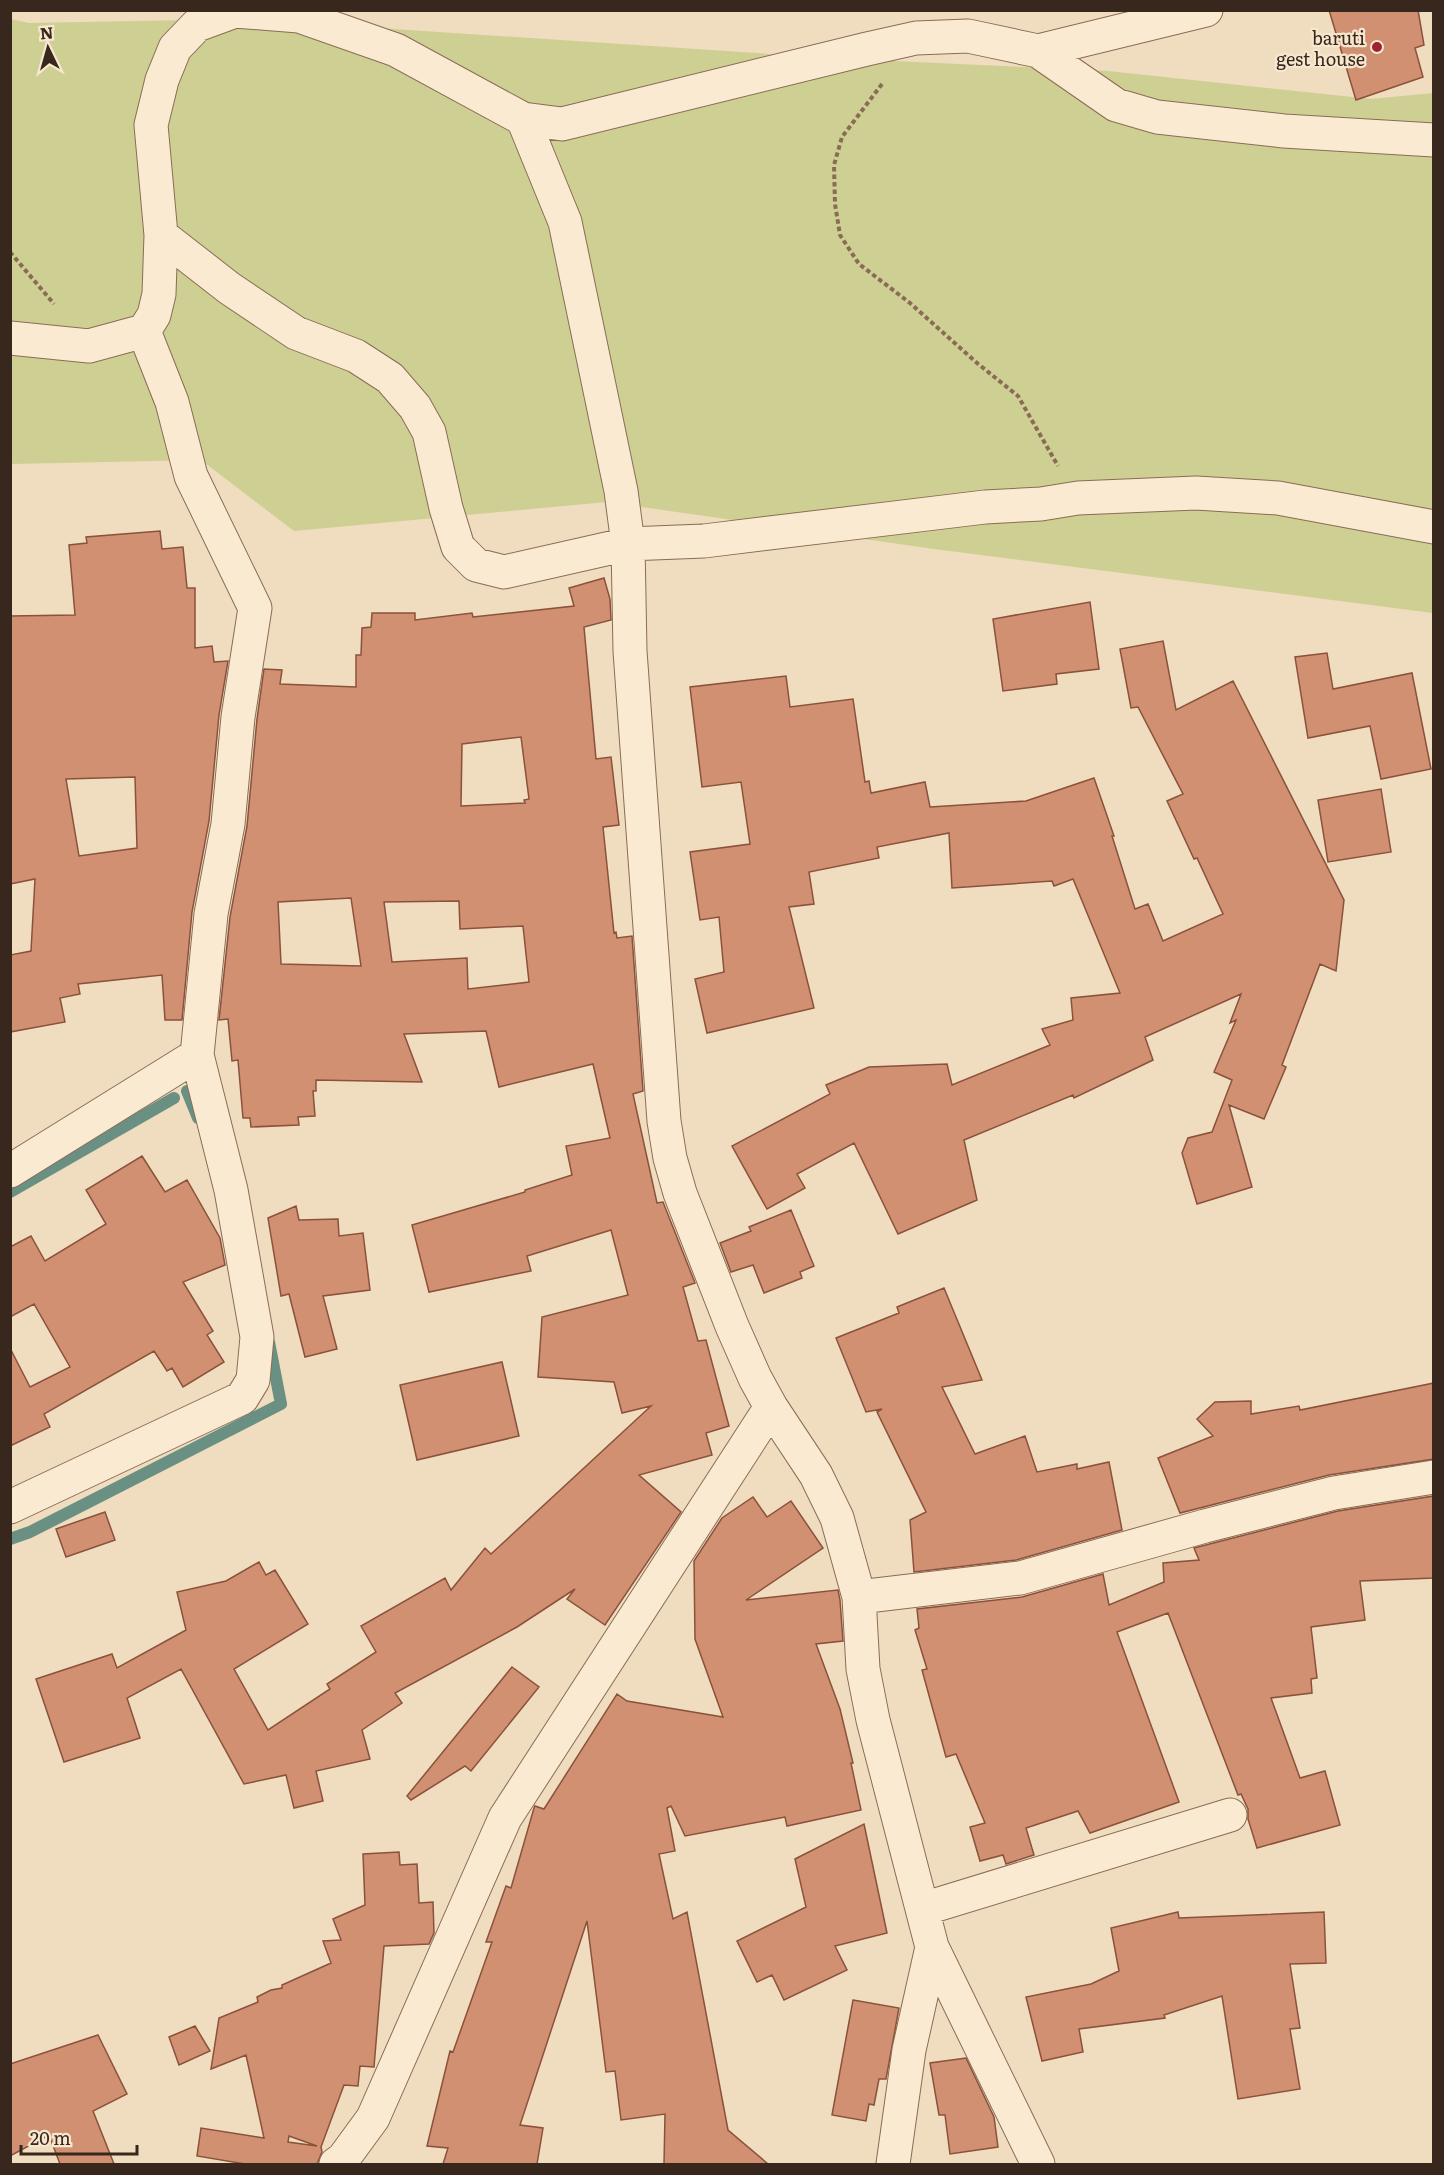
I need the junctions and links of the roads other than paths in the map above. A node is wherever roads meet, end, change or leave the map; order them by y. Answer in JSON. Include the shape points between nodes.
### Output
{"nodes":[{"id":1,"x":1206,"y":10,"type":"edge"},
{"id":2,"x":235,"y":11,"type":"edge"},
{"id":3,"x":1038,"y":51,"type":"junction"},
{"id":4,"x":523,"y":119,"type":"junction"},
{"id":5,"x":1434,"y":140,"type":"edge"},
{"id":6,"x":161,"y":235,"type":"junction"},
{"id":7,"x":144,"y":331,"type":"junction"},
{"id":8,"x":10,"y":338,"type":"edge"},
{"id":9,"x":1434,"y":527,"type":"edge"},
{"id":10,"x":628,"y":544,"type":"junction"},
{"id":11,"x":197,"y":1055,"type":"junction"},
{"id":12,"x":10,"y":1171,"type":"edge"},
{"id":13,"x":771,"y":1407,"type":"junction"},
{"id":14,"x":1434,"y":1476,"type":"edge"},
{"id":15,"x":10,"y":1507,"type":"edge"},
{"id":16,"x":859,"y":1597,"type":"junction"},
{"id":17,"x":1230,"y":1815,"type":"dead end"},
{"id":18,"x":923,"y":1909,"type":"junction"},
{"id":19,"x":932,"y":1947,"type":"junction"},
{"id":20,"x":336,"y":2164,"type":"edge"},
{"id":21,"x":893,"y":2164,"type":"edge"},
{"id":22,"x":1038,"y":2164,"type":"edge"}],
"edges":[{"from":1,"to":3,"type":"street"},
{"from":2,"to":4,"type":"street","via":[[299,16],[396,50]]},
{"from":2,"to":6,"type":"street","via":[[197,25],[175,48],[162,80],[151,125]]},
{"from":3,"to":4,"type":"street","via":[[968,36],[916,38],[562,124]]},
{"from":3,"to":5,"type":"street","via":[[1116,105],[1157,117],[1284,131]]},
{"from":4,"to":10,"type":"street","via":[[565,222],[621,490]]},
{"from":6,"to":7,"type":"street","via":[[159,294],[154,315]]},
{"from":6,"to":10,"type":"street","via":[[296,333],[356,356],[390,378],[415,407],[429,432],[458,547],[476,565],[504,572]]},
{"from":7,"to":8,"type":"street","via":[[89,346]]},
{"from":7,"to":11,"type":"street","via":[[172,402],[191,476],[255,608],[238,717],[228,824],[212,914]]},
{"from":9,"to":10,"type":"street","via":[[1278,498],[1196,493],[1078,498],[704,541]]},
{"from":10,"to":13,"type":"street","via":[[630,651],[665,1130],[680,1193],[732,1326]]},
{"from":11,"to":12,"type":"street"},
{"from":11,"to":15,"type":"street","via":[[231,1190],[257,1336],[254,1380],[242,1398]]},
{"from":13,"to":16,"type":"street","via":[[816,1475],[837,1518]]},
{"from":13,"to":20,"type":"street","via":[[505,1818],[373,2118]]},
{"from":14,"to":16,"type":"street","via":[[1334,1493],[1020,1578]]},
{"from":16,"to":18,"type":"street","via":[[863,1669],[873,1720]]},
{"from":17,"to":18,"type":"street"},
{"from":18,"to":19,"type":"street"},
{"from":19,"to":21,"type":"street","via":[[909,2050]]},
{"from":19,"to":22,"type":"street"}]}
